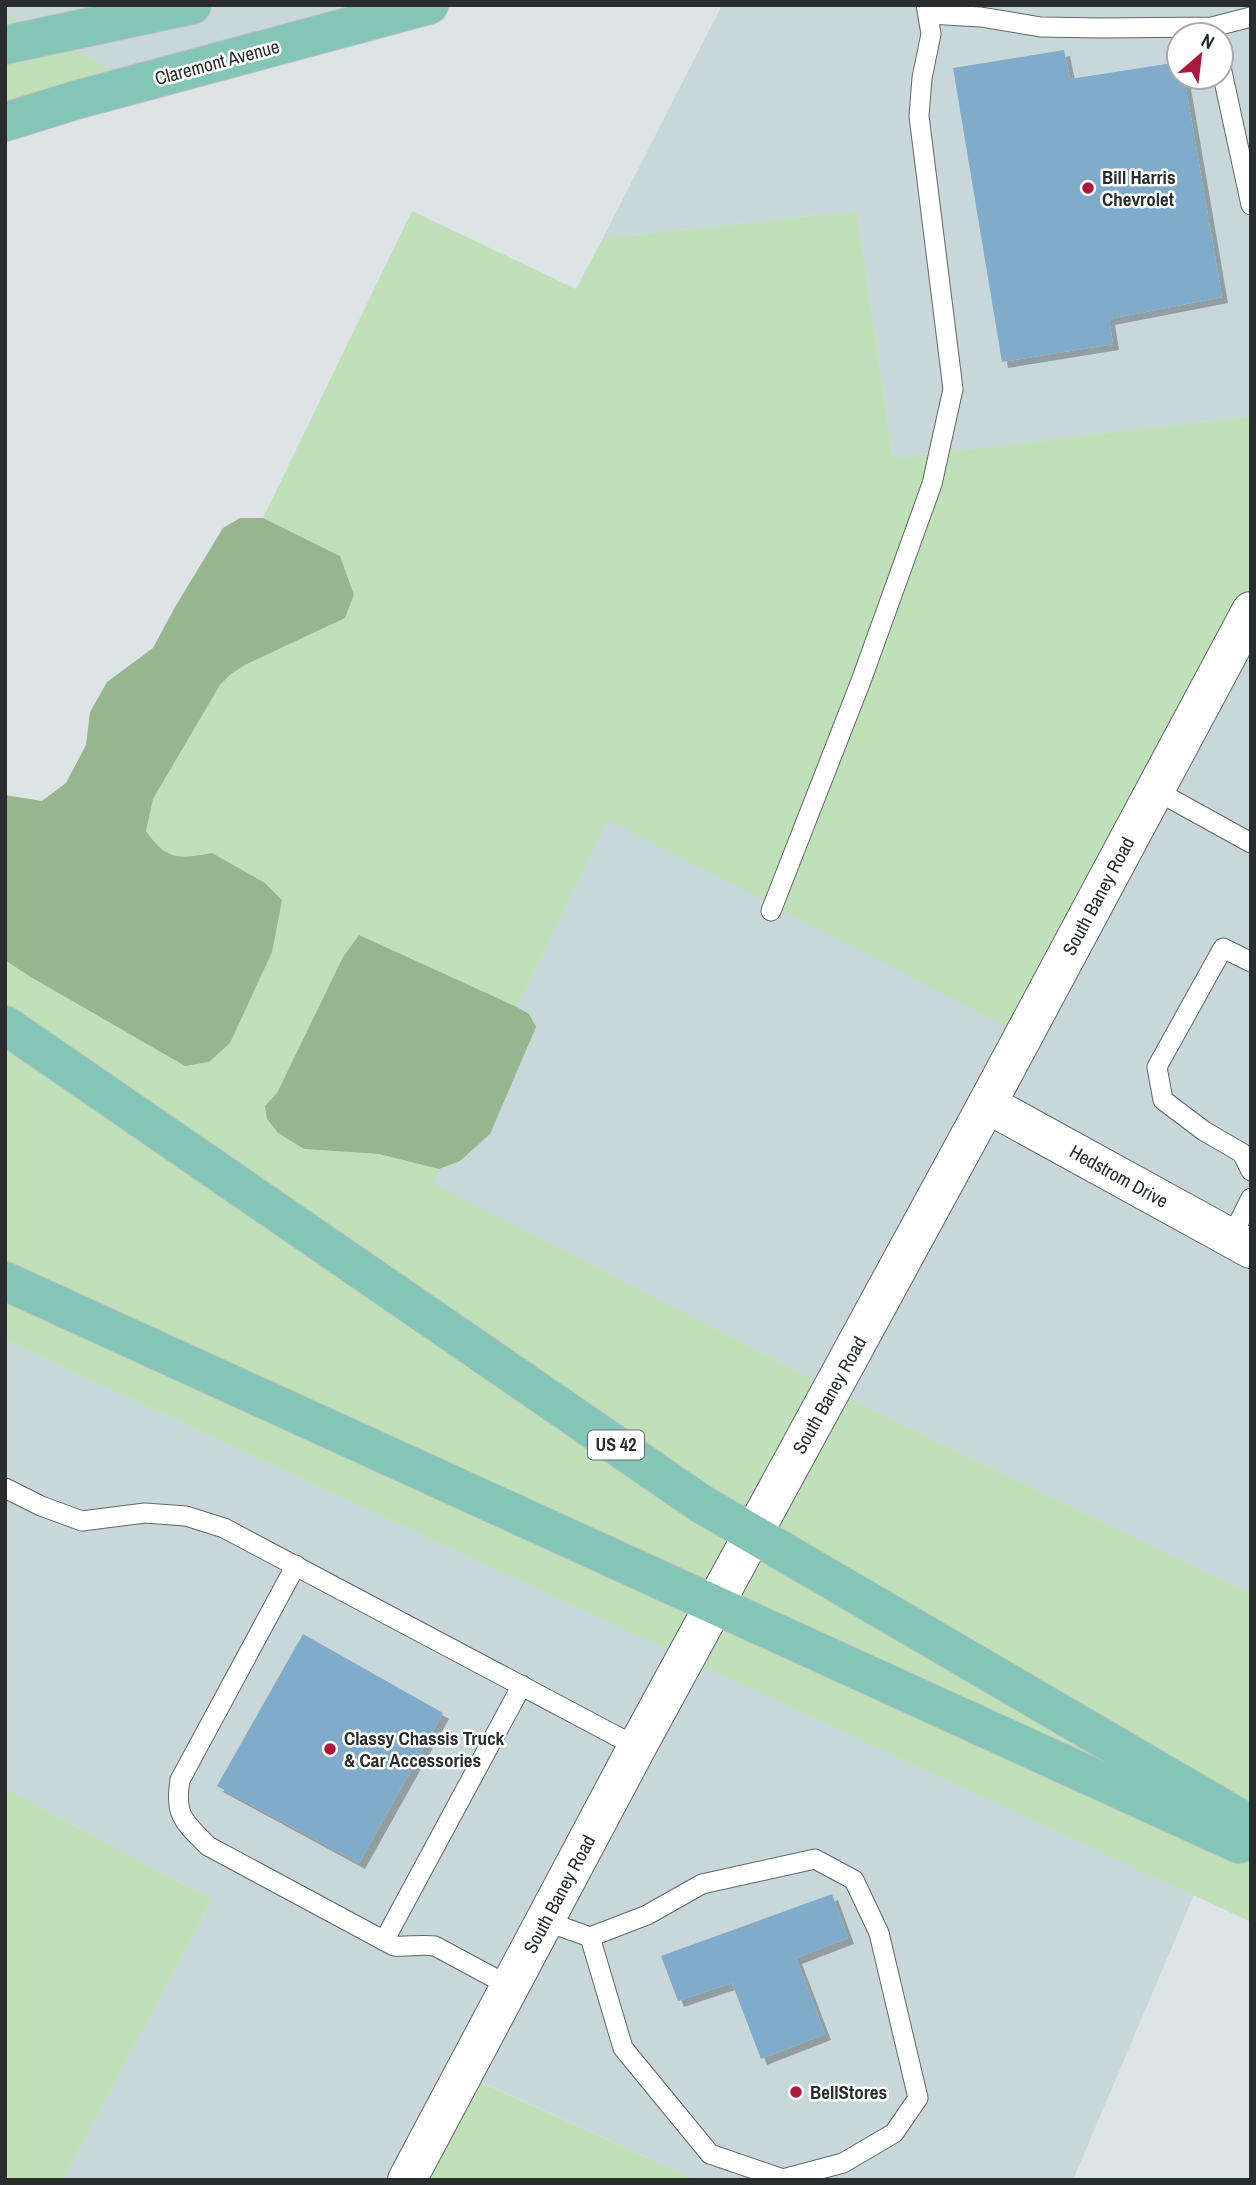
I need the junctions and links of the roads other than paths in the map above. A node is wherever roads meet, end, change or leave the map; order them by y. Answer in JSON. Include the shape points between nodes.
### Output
{"nodes":[{"id":1,"x":192,"y":5,"type":"edge"},
{"id":2,"x":425,"y":6,"type":"edge"},
{"id":3,"x":927,"y":10,"type":"edge"},
{"id":4,"x":369,"y":13,"type":"edge"},
{"id":5,"x":1165,"y":30,"type":"edge"},
{"id":6,"x":5,"y":45,"type":"edge"},
{"id":7,"x":1226,"y":91,"type":"edge"},
{"id":8,"x":5,"y":122,"type":"edge"},
{"id":9,"x":1251,"y":205,"type":"edge"},
{"id":10,"x":1251,"y":611,"type":"edge"},
{"id":11,"x":1155,"y":790,"type":"junction"},
{"id":12,"x":1251,"y":843,"type":"edge"},
{"id":13,"x":771,"y":911,"type":"dead end"},
{"id":14,"x":1251,"y":962,"type":"edge"},
{"id":15,"x":5,"y":1026,"type":"edge"},
{"id":16,"x":987,"y":1104,"type":"junction"},
{"id":17,"x":1251,"y":1171,"type":"edge"},
{"id":18,"x":1251,"y":1198,"type":"edge"},
{"id":19,"x":1241,"y":1244,"type":"edge"},
{"id":20,"x":5,"y":1281,"type":"edge"},
{"id":21,"x":5,"y":1488,"type":"edge"},
{"id":22,"x":752,"y":1535,"type":"junction"},
{"id":23,"x":296,"y":1565,"type":"junction"},
{"id":24,"x":715,"y":1604,"type":"junction"},
{"id":25,"x":522,"y":1685,"type":"junction"},
{"id":26,"x":637,"y":1747,"type":"junction"},
{"id":27,"x":1160,"y":1774,"type":"junction"},
{"id":28,"x":1251,"y":1825,"type":"edge"},
{"id":29,"x":1251,"y":1849,"type":"edge"},
{"id":30,"x":545,"y":1921,"type":"junction"},
{"id":31,"x":590,"y":1937,"type":"junction"},
{"id":32,"x":384,"y":1941,"type":"junction"},
{"id":33,"x":511,"y":1987,"type":"junction"},
{"id":34,"x":407,"y":2180,"type":"edge"}],
"edges":[{"from":1,"to":6,"type":"main road"},
{"from":2,"to":4,"type":"main road","name":"Claremont Avenue"},
{"from":3,"to":5,"type":"lane","via":[[1041,27]]},
{"from":3,"to":13,"type":"lane","via":[[932,34],[919,116],[953,389],[932,484]]},
{"from":4,"to":8,"type":"main road","name":"Claremont Avenue"},
{"from":7,"to":9,"type":"lane"},
{"from":10,"to":11,"type":"street","name":"South Baney Road"},
{"from":11,"to":12,"type":"lane"},
{"from":11,"to":16,"type":"street","name":"South Baney Road"},
{"from":14,"to":17,"type":"lane","via":[[1223,948],[1157,1067],[1163,1100],[1204,1132],[1242,1153]]},
{"from":15,"to":22,"type":"main road","number":"US 42"},
{"from":16,"to":19,"type":"street","name":"Hedstrom Drive"},
{"from":16,"to":22,"type":"street","name":"South Baney Road"},
{"from":18,"to":19,"type":"lane"},
{"from":20,"to":24,"type":"main road"},
{"from":21,"to":23,"type":"lane","via":[[82,1521],[145,1513],[186,1516],[224,1528]]},
{"from":22,"to":24,"type":"street","name":"South Baney Road"},
{"from":22,"to":27,"type":"main road","number":"US 42"},
{"from":23,"to":25,"type":"lane"},
{"from":23,"to":32,"type":"lane","via":[[180,1780],[176,1801],[186,1824],[208,1846]]},
{"from":24,"to":26,"type":"street","name":"South Baney Road"},
{"from":24,"to":27,"type":"main road","via":[[758,1603],[795,1611],[1023,1717]]},
{"from":24,"to":29,"type":"main road"},
{"from":25,"to":26,"type":"lane"},
{"from":25,"to":32,"type":"lane"},
{"from":26,"to":30,"type":"street","name":"South Baney Road"},
{"from":27,"to":28,"type":"main road","number":"US 42"},
{"from":30,"to":31,"type":"lane"},
{"from":30,"to":33,"type":"street","name":"South Baney Road"},
{"from":31,"to":31,"type":"lane","via":[[647,1915],[702,1884],[815,1859],[854,1880],[879,1933],[919,2098],[894,2133],[843,2162],[783,2179],[710,2154],[623,2048]]},
{"from":32,"to":33,"type":"lane","via":[[394,1946],[435,1946]]},
{"from":33,"to":34,"type":"street","name":"South Baney Road"}]}
